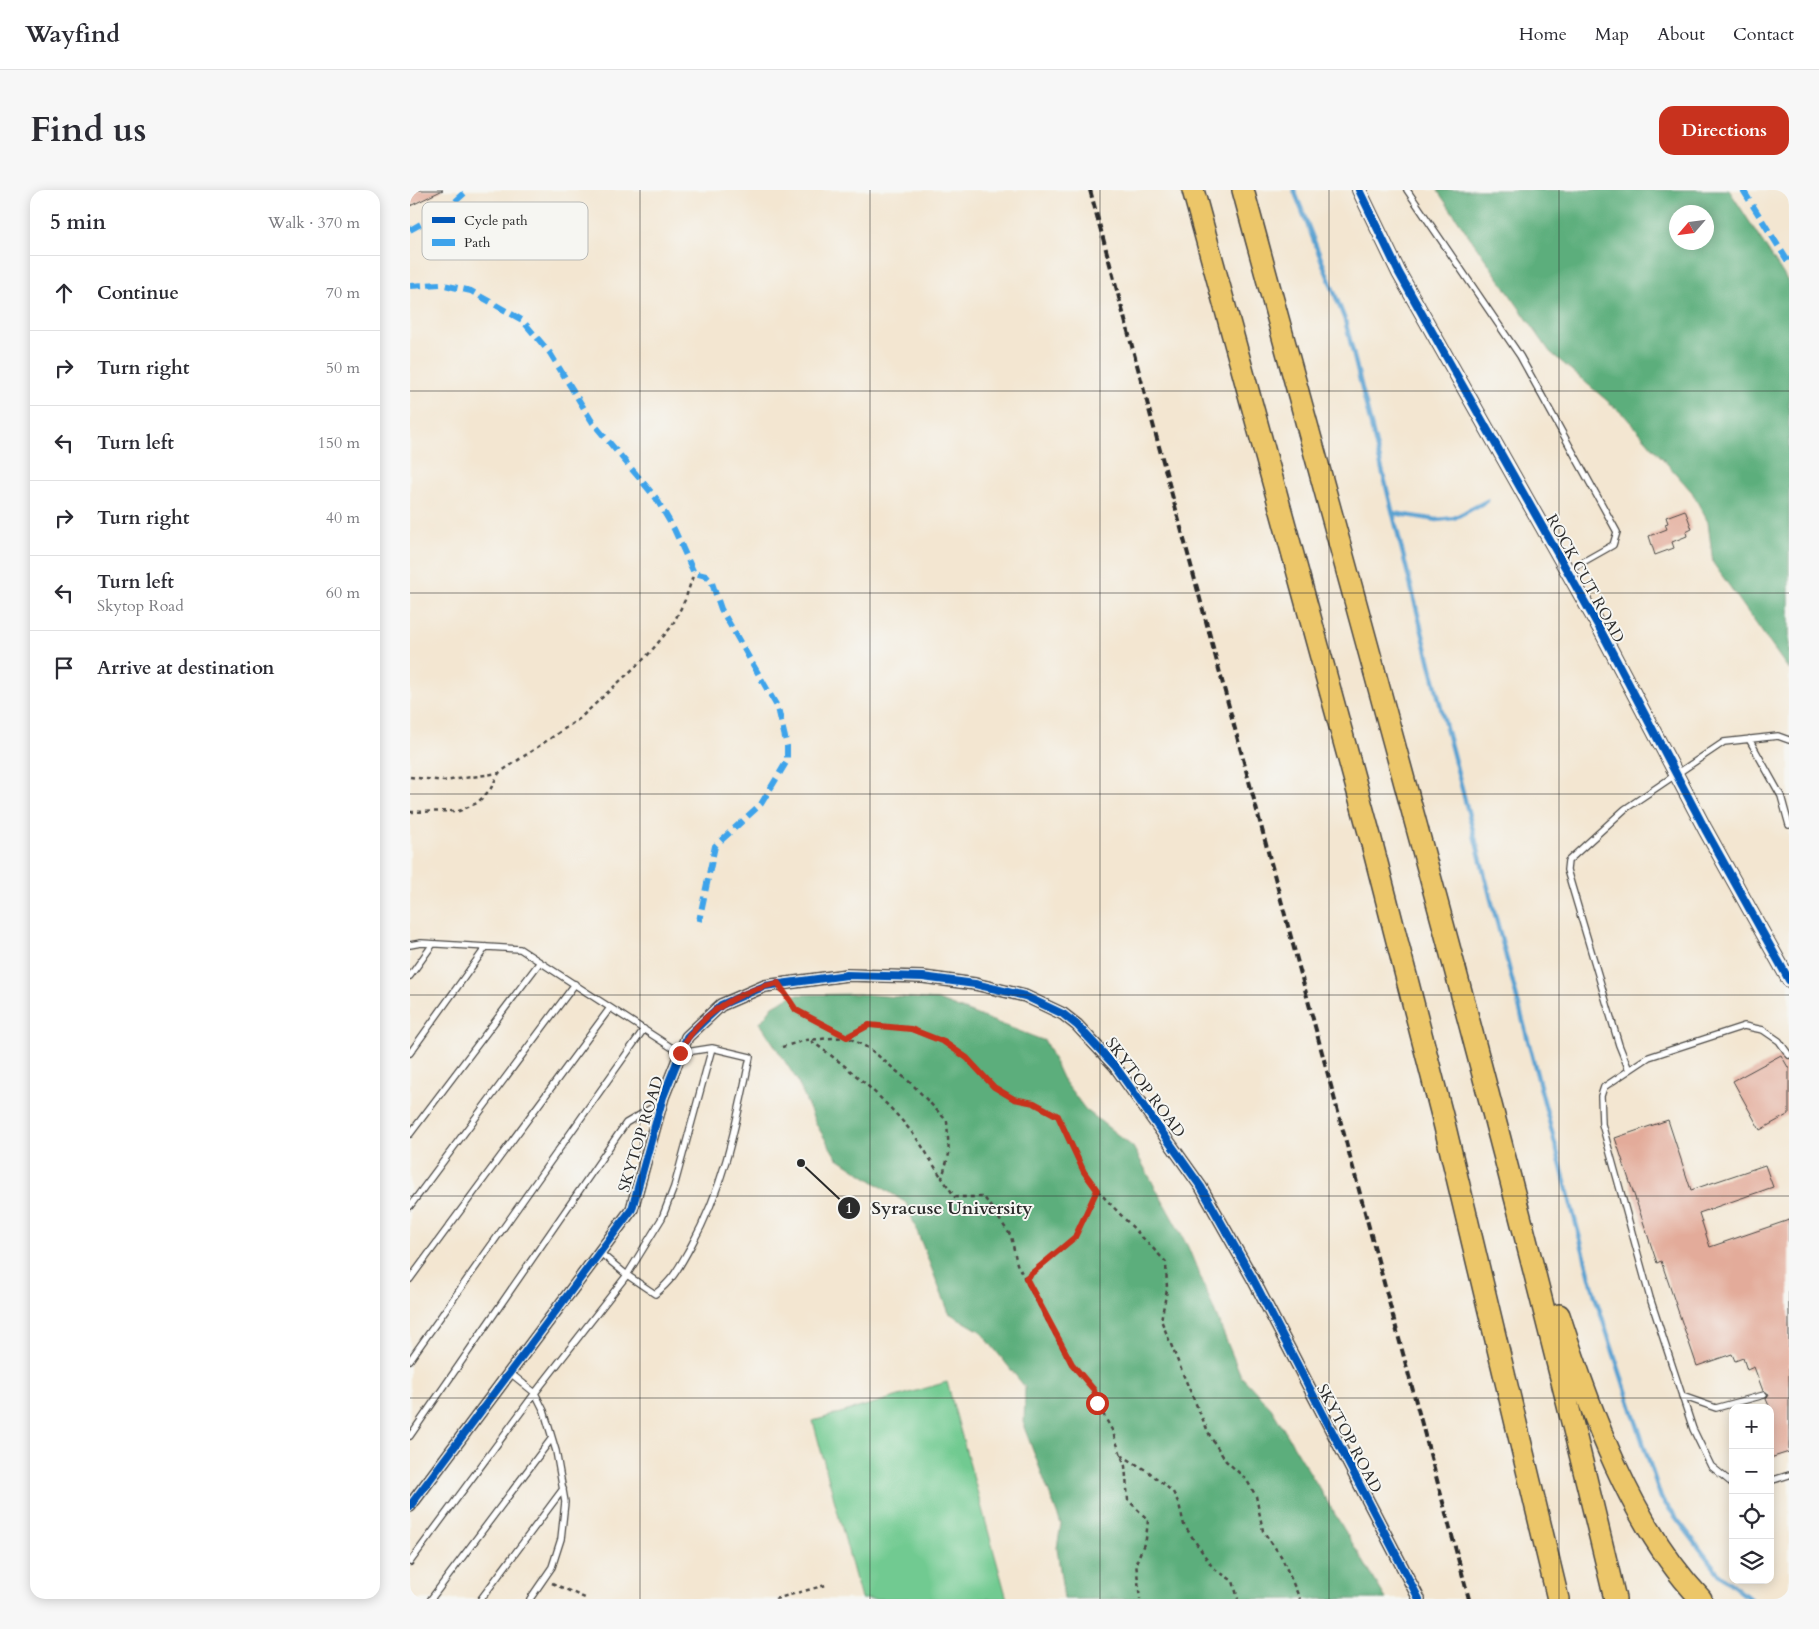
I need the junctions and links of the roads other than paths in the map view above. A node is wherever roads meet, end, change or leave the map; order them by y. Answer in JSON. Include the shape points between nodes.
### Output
{"nodes":[{"id":1,"x":1193,"y":190,"type":"edge"},
{"id":2,"x":1243,"y":190,"type":"edge"},
{"id":3,"x":1359,"y":190,"type":"edge"},
{"id":4,"x":1407,"y":190,"type":"edge"},
{"id":5,"x":1567,"y":571,"type":"junction"},
{"id":6,"x":1749,"y":740,"type":"junction"},
{"id":7,"x":1789,"y":740,"type":"edge"},
{"id":8,"x":1675,"y":773,"type":"junction"},
{"id":9,"x":1789,"y":825,"type":"edge"},
{"id":10,"x":410,"y":944,"type":"edge"},
{"id":11,"x":433,"y":944,"type":"junction"},
{"id":12,"x":486,"y":947,"type":"junction"},
{"id":13,"x":540,"y":962,"type":"junction"},
{"id":14,"x":410,"y":976,"type":"edge"},
{"id":15,"x":1789,"y":980,"type":"edge"},
{"id":16,"x":575,"y":984,"type":"junction"},
{"id":17,"x":610,"y":1008,"type":"junction"},
{"id":18,"x":644,"y":1029,"type":"junction"},
{"id":19,"x":712,"y":1048,"type":"junction"},
{"id":20,"x":410,"y":1053,"type":"edge"},
{"id":21,"x":680,"y":1053,"type":"junction"},
{"id":22,"x":1789,"y":1055,"type":"edge"},
{"id":23,"x":1629,"y":1070,"type":"junction"},
{"id":24,"x":1490,"y":1097,"type":"junction"},
{"id":25,"x":662,"y":1101,"type":"junction"},
{"id":26,"x":410,"y":1134,"type":"edge"},
{"id":27,"x":410,"y":1206,"type":"edge"},
{"id":28,"x":598,"y":1251,"type":"junction"},
{"id":29,"x":627,"y":1275,"type":"junction"},
{"id":30,"x":410,"y":1279,"type":"edge"},
{"id":31,"x":410,"y":1360,"type":"edge"},
{"id":32,"x":510,"y":1372,"type":"junction"},
{"id":33,"x":535,"y":1393,"type":"junction"},
{"id":34,"x":1764,"y":1395,"type":"dead end"},
{"id":35,"x":1682,"y":1396,"type":"junction"},
{"id":36,"x":410,"y":1436,"type":"edge"},
{"id":37,"x":552,"y":1438,"type":"junction"},
{"id":38,"x":1789,"y":1475,"type":"edge"},
{"id":39,"x":1774,"y":1480,"type":"edge"},
{"id":40,"x":1729,"y":1481,"type":"edge"},
{"id":41,"x":563,"y":1489,"type":"junction"},
{"id":42,"x":410,"y":1506,"type":"edge"},
{"id":43,"x":410,"y":1562,"type":"edge"},
{"id":44,"x":431,"y":1599,"type":"edge"},
{"id":45,"x":481,"y":1599,"type":"edge"},
{"id":46,"x":530,"y":1599,"type":"edge"},
{"id":47,"x":1419,"y":1599,"type":"edge"},
{"id":48,"x":1558,"y":1599,"type":"edge"},
{"id":49,"x":1615,"y":1599,"type":"edge"},
{"id":50,"x":1701,"y":1599,"type":"edge"}],
"edges":[{"from":1,"to":48,"type":"highway","via":[[1372,846],[1446,1132]]},
{"from":2,"to":24,"type":"highway"},
{"from":3,"to":5,"type":"street","name":"ROCK CUT ROAD","via":[[1399,273]]},
{"from":4,"to":5,"type":"lane","via":[[1520,356],[1617,532],[1612,545]]},
{"from":5,"to":8,"type":"street","name":"ROCK CUT ROAD"},
{"from":6,"to":7,"type":"lane","via":[[1778,736]]},
{"from":6,"to":8,"type":"lane","via":[[1724,742]]},
{"from":6,"to":9,"type":"lane","via":[[1781,796]]},
{"from":8,"to":15,"type":"street","name":"ROCK CUT ROAD"},
{"from":8,"to":23,"type":"lane","via":[[1625,809],[1568,861],[1567,870]]},
{"from":10,"to":11,"type":"lane"},
{"from":11,"to":12,"type":"lane"},
{"from":11,"to":14,"type":"lane"},
{"from":12,"to":13,"type":"lane","via":[[520,949]]},
{"from":12,"to":20,"type":"lane"},
{"from":13,"to":16,"type":"lane"},
{"from":13,"to":26,"type":"lane"},
{"from":16,"to":17,"type":"lane"},
{"from":16,"to":27,"type":"lane"},
{"from":17,"to":18,"type":"lane"},
{"from":17,"to":30,"type":"lane"},
{"from":18,"to":21,"type":"lane"},
{"from":18,"to":31,"type":"lane"},
{"from":19,"to":21,"type":"lane"},
{"from":19,"to":29,"type":"lane","via":[[668,1202],[662,1218]]},
{"from":19,"to":29,"type":"lane","via":[[750,1057],[729,1157],[705,1222],[672,1280],[655,1294]]},
{"from":21,"to":25,"type":"street","name":"SKYTOP ROAD"},
{"from":21,"to":47,"type":"street","name":"SKYTOP ROAD","via":[[687,1037],[721,1005],[764,986],[847,975],[923,977],[975,984],[1025,996],[1063,1014],[1090,1036],[1115,1066],[1201,1187]]},
{"from":22,"to":23,"type":"lane","via":[[1779,1041],[1763,1030],[1744,1026],[1649,1057]]},
{"from":23,"to":35,"type":"lane","via":[[1604,1086],[1600,1096],[1602,1124],[1650,1298]]},
{"from":24,"to":49,"type":"highway"},
{"from":24,"to":50,"type":"highway","via":[[1562,1324],[1605,1440],[1654,1540]]},
{"from":25,"to":28,"type":"street","name":"SKYTOP ROAD","via":[[632,1209]]},
{"from":25,"to":36,"type":"lane","via":[[626,1122]]},
{"from":28,"to":29,"type":"lane"},
{"from":28,"to":32,"type":"street","name":"SKYTOP ROAD"},
{"from":29,"to":33,"type":"lane"},
{"from":32,"to":33,"type":"lane"},
{"from":32,"to":42,"type":"street","name":"SKYTOP ROAD"},
{"from":33,"to":37,"type":"lane"},
{"from":33,"to":43,"type":"lane"},
{"from":34,"to":35,"type":"lane","via":[[1716,1408]]},
{"from":35,"to":40,"type":"lane","via":[[1711,1466]]},
{"from":37,"to":41,"type":"lane"},
{"from":37,"to":44,"type":"lane"},
{"from":38,"to":39,"type":"lane"},
{"from":41,"to":45,"type":"lane"},
{"from":41,"to":46,"type":"lane","via":[[566,1502],[561,1539],[552,1567]]}]}
